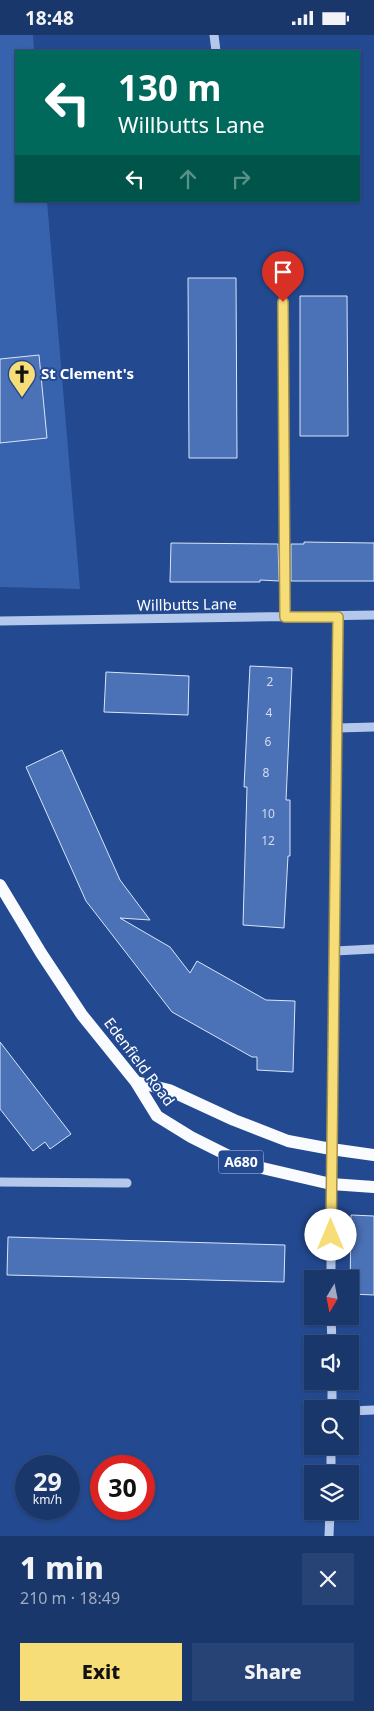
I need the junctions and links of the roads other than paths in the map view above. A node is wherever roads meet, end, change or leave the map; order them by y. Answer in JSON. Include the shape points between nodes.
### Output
{"nodes":[{"id":1,"x":214,"y":35,"type":"edge"},
{"id":2,"x":216,"y":50,"type":"edge"},
{"id":3,"x":283,"y":302,"type":"dead end"},
{"id":4,"x":374,"y":615,"type":"edge"},
{"id":5,"x":285,"y":617,"type":"junction"},
{"id":6,"x":338,"y":617,"type":"junction"},
{"id":7,"x":0,"y":621,"type":"edge"},
{"id":8,"x":374,"y":727,"type":"edge"},
{"id":9,"x":337,"y":728,"type":"junction"},
{"id":10,"x":0,"y":885,"type":"edge"},
{"id":11,"x":374,"y":949,"type":"edge"},
{"id":12,"x":335,"y":951,"type":"junction"},
{"id":13,"x":136,"y":1082,"type":"junction"},
{"id":14,"x":331,"y":1149,"type":"junction"},
{"id":15,"x":374,"y":1155,"type":"edge"},
{"id":16,"x":0,"y":1182,"type":"edge"},
{"id":17,"x":127,"y":1183,"type":"dead end"},
{"id":18,"x":331,"y":1184,"type":"junction"},
{"id":19,"x":374,"y":1187,"type":"edge"},
{"id":20,"x":331,"y":1270,"type":"edge"},
{"id":21,"x":374,"y":1410,"type":"edge"},
{"id":22,"x":359,"y":1411,"type":"edge"},
{"id":23,"x":330,"y":1520,"type":"edge"},
{"id":24,"x":329,"y":1536,"type":"edge"}],
"edges":[{"from":1,"to":2,"type":"street"},
{"from":3,"to":5,"type":"street"},
{"from":4,"to":6,"type":"street","name":"Willbutts Lane"},
{"from":5,"to":6,"type":"street","name":"Willbutts Lane"},
{"from":5,"to":7,"type":"street","name":"Willbutts Lane"},
{"from":6,"to":9,"type":"street"},
{"from":8,"to":9,"type":"street"},
{"from":9,"to":12,"type":"street"},
{"from":10,"to":13,"type":"main road","name":"Edenfield Road","number":"A680","via":[[82,1015]]},
{"from":11,"to":12,"type":"street"},
{"from":12,"to":14,"type":"street"},
{"from":13,"to":14,"type":"main road","via":[[169,1089],[288,1141]]},
{"from":13,"to":18,"type":"main road","name":"Edenfield Road","number":"A680","via":[[157,1116],[191,1137],[245,1164]]},
{"from":14,"to":15,"type":"main road"},
{"from":14,"to":18,"type":"street"},
{"from":16,"to":17,"type":"street"},
{"from":18,"to":19,"type":"main road","name":"Edenfield Road","number":"A680"},
{"from":18,"to":20,"type":"street"},
{"from":21,"to":22,"type":"street"},
{"from":23,"to":24,"type":"street"}]}
